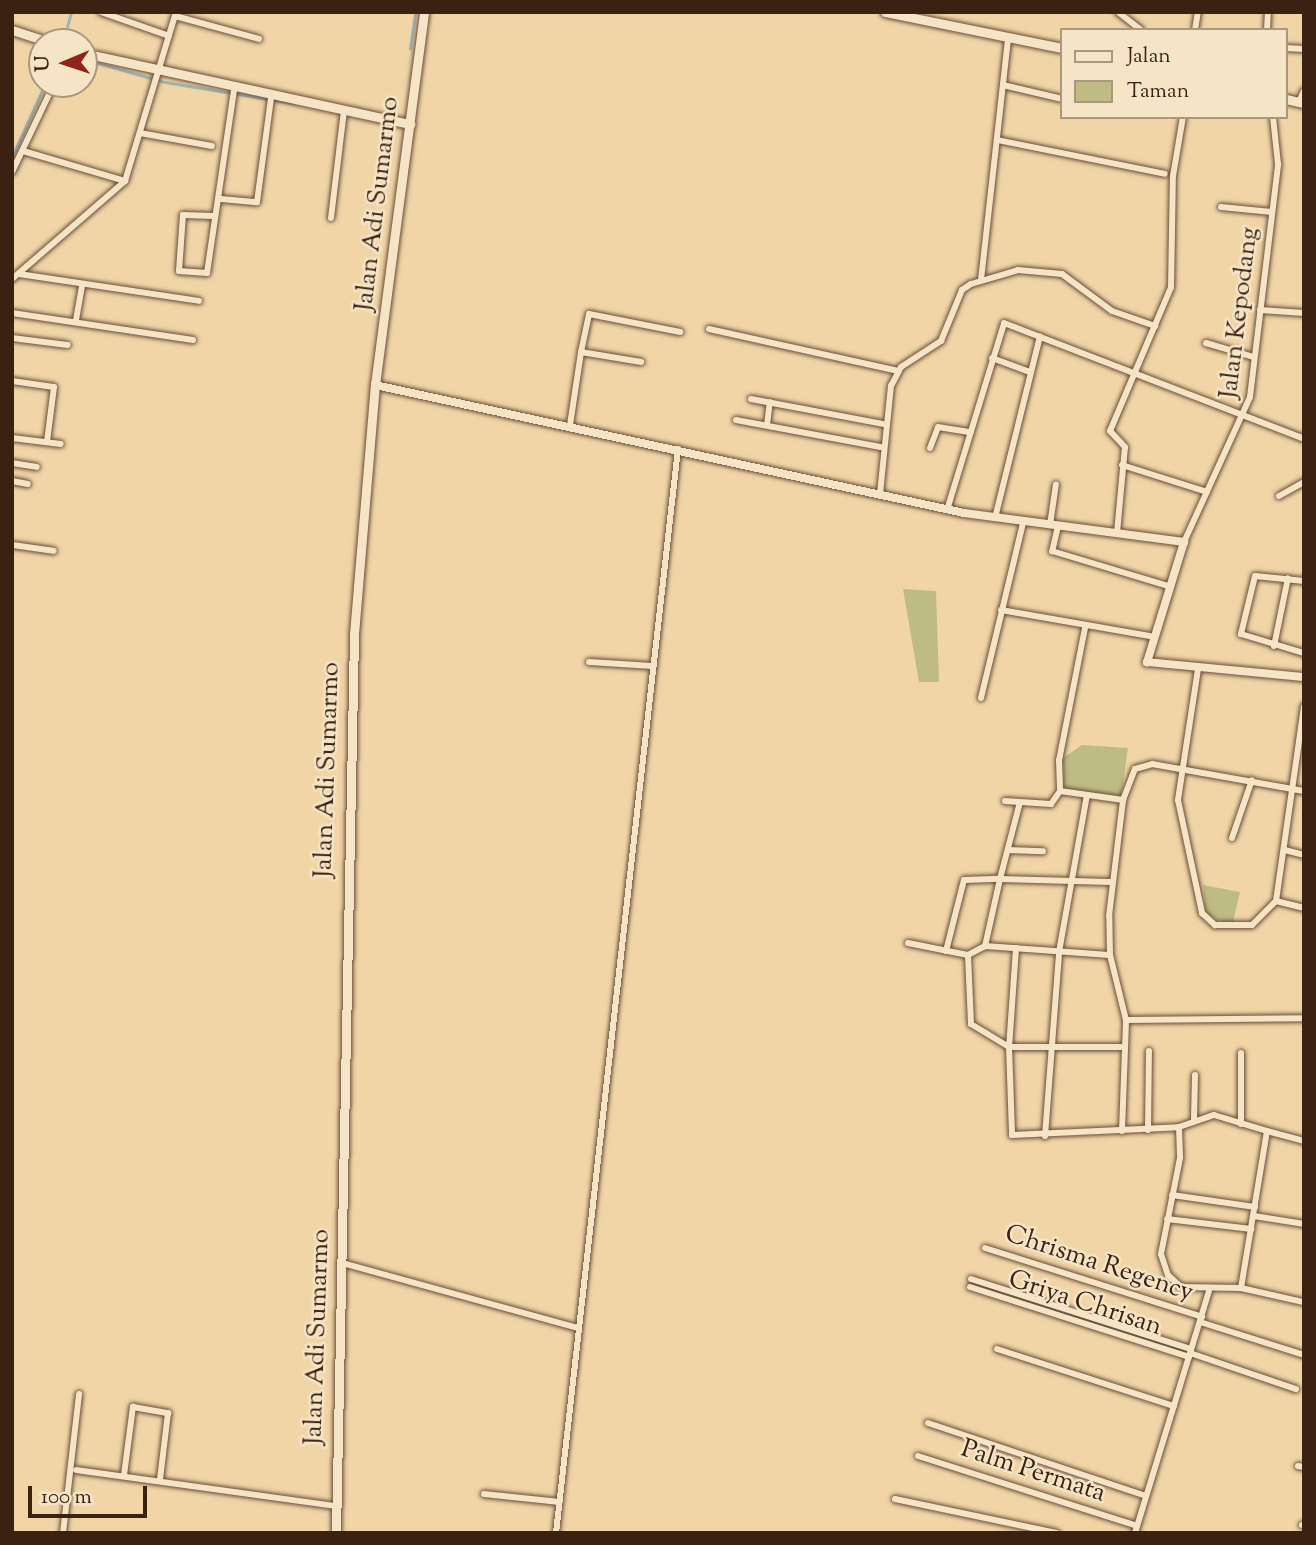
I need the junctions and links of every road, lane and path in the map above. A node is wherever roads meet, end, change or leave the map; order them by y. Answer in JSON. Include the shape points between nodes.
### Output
{"nodes":[{"id":1,"x":101,"y":12,"type":"edge"},
{"id":2,"x":424,"y":12,"type":"edge"},
{"id":3,"x":885,"y":12,"type":"edge"},
{"id":4,"x":1118,"y":12,"type":"edge"},
{"id":5,"x":175,"y":14,"type":"edge"},
{"id":6,"x":904,"y":14,"type":"edge"},
{"id":7,"x":1139,"y":28,"type":"edge"},
{"id":8,"x":169,"y":36,"type":"junction"},
{"id":9,"x":1008,"y":38,"type":"junction"},
{"id":10,"x":259,"y":39,"type":"dead end"},
{"id":11,"x":1060,"y":48,"type":"edge"},
{"id":12,"x":98,"y":58,"type":"edge"},
{"id":13,"x":157,"y":78,"type":"junction"},
{"id":14,"x":1003,"y":85,"type":"junction"},
{"id":15,"x":1304,"y":91,"type":"edge"},
{"id":16,"x":233,"y":94,"type":"junction"},
{"id":17,"x":47,"y":98,"type":"edge"},
{"id":18,"x":1060,"y":99,"type":"edge"},
{"id":19,"x":270,"y":101,"type":"junction"},
{"id":20,"x":1301,"y":103,"type":"edge"},
{"id":21,"x":344,"y":111,"type":"junction"},
{"id":22,"x":1182,"y":119,"type":"edge"},
{"id":23,"x":1273,"y":119,"type":"edge"},
{"id":24,"x":410,"y":124,"type":"junction"},
{"id":25,"x":140,"y":133,"type":"junction"},
{"id":26,"x":997,"y":140,"type":"junction"},
{"id":27,"x":212,"y":146,"type":"dead end"},
{"id":28,"x":23,"y":150,"type":"junction"},
{"id":29,"x":12,"y":172,"type":"edge"},
{"id":30,"x":1165,"y":174,"type":"dead end"},
{"id":31,"x":125,"y":181,"type":"junction"},
{"id":32,"x":220,"y":199,"type":"junction"},
{"id":33,"x":1221,"y":207,"type":"dead end"},
{"id":34,"x":1272,"y":212,"type":"junction"},
{"id":35,"x":213,"y":216,"type":"junction"},
{"id":36,"x":331,"y":218,"type":"dead end"},
{"id":37,"x":19,"y":274,"type":"junction"},
{"id":38,"x":12,"y":279,"type":"edge"},
{"id":39,"x":981,"y":280,"type":"junction"},
{"id":40,"x":86,"y":287,"type":"junction"},
{"id":41,"x":200,"y":301,"type":"dead end"},
{"id":42,"x":1260,"y":310,"type":"junction"},
{"id":43,"x":12,"y":313,"type":"edge"},
{"id":44,"x":1304,"y":313,"type":"edge"},
{"id":45,"x":81,"y":322,"type":"junction"},
{"id":46,"x":1155,"y":326,"type":"junction"},
{"id":47,"x":709,"y":329,"type":"dead end"},
{"id":48,"x":680,"y":332,"type":"dead end"},
{"id":49,"x":1040,"y":336,"type":"junction"},
{"id":50,"x":12,"y":338,"type":"edge"},
{"id":51,"x":192,"y":340,"type":"dead end"},
{"id":52,"x":1206,"y":343,"type":"dead end"},
{"id":53,"x":68,"y":345,"type":"dead end"},
{"id":54,"x":581,"y":352,"type":"junction"},
{"id":55,"x":1254,"y":357,"type":"junction"},
{"id":56,"x":992,"y":358,"type":"junction"},
{"id":57,"x":641,"y":362,"type":"dead end"},
{"id":58,"x":898,"y":371,"type":"junction"},
{"id":59,"x":1030,"y":372,"type":"junction"},
{"id":60,"x":1135,"y":374,"type":"junction"},
{"id":61,"x":12,"y":381,"type":"edge"},
{"id":62,"x":375,"y":385,"type":"junction"},
{"id":63,"x":751,"y":399,"type":"dead end"},
{"id":64,"x":770,"y":402,"type":"junction"},
{"id":65,"x":1245,"y":416,"type":"junction"},
{"id":66,"x":736,"y":420,"type":"dead end"},
{"id":67,"x":883,"y":424,"type":"junction"},
{"id":68,"x":570,"y":425,"type":"junction"},
{"id":69,"x":767,"y":425,"type":"junction"},
{"id":70,"x":971,"y":432,"type":"junction"},
{"id":71,"x":12,"y":438,"type":"edge"},
{"id":72,"x":1304,"y":439,"type":"edge"},
{"id":73,"x":47,"y":442,"type":"junction"},
{"id":74,"x":61,"y":444,"type":"dead end"},
{"id":75,"x":880,"y":447,"type":"junction"},
{"id":76,"x":678,"y":448,"type":"junction"},
{"id":77,"x":930,"y":448,"type":"dead end"},
{"id":78,"x":12,"y":463,"type":"edge"},
{"id":79,"x":1122,"y":465,"type":"junction"},
{"id":80,"x":37,"y":467,"type":"dead end"},
{"id":81,"x":12,"y":481,"type":"edge"},
{"id":82,"x":1304,"y":482,"type":"edge"},
{"id":83,"x":28,"y":484,"type":"dead end"},
{"id":84,"x":1056,"y":484,"type":"dead end"},
{"id":85,"x":1207,"y":492,"type":"junction"},
{"id":86,"x":880,"y":494,"type":"junction"},
{"id":87,"x":1279,"y":496,"type":"dead end"},
{"id":88,"x":947,"y":510,"type":"junction"},
{"id":89,"x":995,"y":518,"type":"junction"},
{"id":90,"x":1023,"y":523,"type":"junction"},
{"id":91,"x":1054,"y":526,"type":"junction"},
{"id":92,"x":1117,"y":533,"type":"junction"},
{"id":93,"x":1184,"y":542,"type":"junction"},
{"id":94,"x":12,"y":545,"type":"edge"},
{"id":95,"x":54,"y":551,"type":"dead end"},
{"id":96,"x":1287,"y":578,"type":"junction"},
{"id":97,"x":1304,"y":581,"type":"edge"},
{"id":98,"x":1168,"y":586,"type":"junction"},
{"id":99,"x":1001,"y":610,"type":"junction"},
{"id":100,"x":1085,"y":628,"type":"junction"},
{"id":101,"x":1150,"y":636,"type":"junction"},
{"id":102,"x":1274,"y":646,"type":"junction"},
{"id":103,"x":1304,"y":653,"type":"edge"},
{"id":104,"x":589,"y":662,"type":"dead end"},
{"id":105,"x":653,"y":667,"type":"junction"},
{"id":106,"x":1198,"y":668,"type":"junction"},
{"id":107,"x":1304,"y":677,"type":"edge"},
{"id":108,"x":981,"y":698,"type":"dead end"},
{"id":109,"x":1304,"y":706,"type":"edge"},
{"id":110,"x":1182,"y":764,"type":"junction"},
{"id":111,"x":1252,"y":780,"type":"junction"},
{"id":112,"x":1294,"y":789,"type":"junction"},
{"id":113,"x":1060,"y":791,"type":"junction"},
{"id":114,"x":1304,"y":791,"type":"edge"},
{"id":115,"x":1087,"y":795,"type":"junction"},
{"id":116,"x":1123,"y":800,"type":"junction"},
{"id":117,"x":1005,"y":801,"type":"dead end"},
{"id":118,"x":1020,"y":802,"type":"junction"},
{"id":119,"x":1232,"y":838,"type":"dead end"},
{"id":120,"x":1008,"y":850,"type":"junction"},
{"id":121,"x":1043,"y":850,"type":"dead end"},
{"id":122,"x":1285,"y":850,"type":"junction"},
{"id":123,"x":1304,"y":855,"type":"edge"},
{"id":124,"x":1000,"y":879,"type":"junction"},
{"id":125,"x":1071,"y":880,"type":"junction"},
{"id":126,"x":1110,"y":882,"type":"junction"},
{"id":127,"x":1276,"y":901,"type":"junction"},
{"id":128,"x":1304,"y":908,"type":"edge"},
{"id":129,"x":908,"y":943,"type":"dead end"},
{"id":130,"x":985,"y":946,"type":"junction"},
{"id":131,"x":1016,"y":948,"type":"junction"},
{"id":132,"x":946,"y":951,"type":"junction"},
{"id":133,"x":1059,"y":952,"type":"junction"},
{"id":134,"x":968,"y":955,"type":"junction"},
{"id":135,"x":1110,"y":955,"type":"junction"},
{"id":136,"x":1304,"y":1018,"type":"edge"},
{"id":137,"x":1126,"y":1020,"type":"junction"},
{"id":138,"x":1009,"y":1047,"type":"junction"},
{"id":139,"x":1121,"y":1047,"type":"junction"},
{"id":140,"x":1052,"y":1050,"type":"junction"},
{"id":141,"x":1149,"y":1051,"type":"dead end"},
{"id":142,"x":1241,"y":1053,"type":"dead end"},
{"id":143,"x":1195,"y":1075,"type":"dead end"},
{"id":144,"x":1194,"y":1119,"type":"junction"},
{"id":145,"x":1241,"y":1124,"type":"junction"},
{"id":146,"x":1179,"y":1127,"type":"junction"},
{"id":147,"x":1148,"y":1130,"type":"junction"},
{"id":148,"x":1122,"y":1131,"type":"junction"},
{"id":149,"x":1267,"y":1131,"type":"junction"},
{"id":150,"x":1045,"y":1136,"type":"junction"},
{"id":151,"x":1304,"y":1142,"type":"edge"},
{"id":152,"x":1172,"y":1195,"type":"junction"},
{"id":153,"x":1255,"y":1208,"type":"junction"},
{"id":154,"x":1254,"y":1216,"type":"junction"},
{"id":155,"x":1167,"y":1219,"type":"junction"},
{"id":156,"x":1304,"y":1224,"type":"edge"},
{"id":157,"x":1251,"y":1229,"type":"junction"},
{"id":158,"x":985,"y":1248,"type":"dead end"},
{"id":159,"x":342,"y":1263,"type":"junction"},
{"id":160,"x":971,"y":1279,"type":"dead end"},
{"id":161,"x":970,"y":1287,"type":"dead end"},
{"id":162,"x":1241,"y":1288,"type":"junction"},
{"id":163,"x":1209,"y":1291,"type":"junction"},
{"id":164,"x":1303,"y":1302,"type":"edge"},
{"id":165,"x":1201,"y":1319,"type":"junction"},
{"id":166,"x":578,"y":1328,"type":"junction"},
{"id":167,"x":997,"y":1349,"type":"dead end"},
{"id":168,"x":1190,"y":1353,"type":"junction"},
{"id":169,"x":1304,"y":1355,"type":"edge"},
{"id":170,"x":1296,"y":1389,"type":"dead end"},
{"id":171,"x":79,"y":1394,"type":"dead end"},
{"id":172,"x":1174,"y":1406,"type":"junction"},
{"id":173,"x":928,"y":1423,"type":"dead end"},
{"id":174,"x":918,"y":1456,"type":"dead end"},
{"id":175,"x":76,"y":1470,"type":"dead end"},
{"id":176,"x":124,"y":1475,"type":"junction"},
{"id":177,"x":160,"y":1479,"type":"junction"},
{"id":178,"x":484,"y":1494,"type":"dead end"},
{"id":179,"x":1146,"y":1496,"type":"junction"},
{"id":180,"x":895,"y":1499,"type":"dead end"},
{"id":181,"x":560,"y":1502,"type":"junction"},
{"id":182,"x":335,"y":1506,"type":"junction"},
{"id":183,"x":1136,"y":1529,"type":"edge"},
{"id":184,"x":63,"y":1533,"type":"edge"},
{"id":185,"x":336,"y":1533,"type":"edge"},
{"id":186,"x":556,"y":1533,"type":"edge"},
{"id":187,"x":1056,"y":1533,"type":"edge"}],
"edges":[{"from":1,"to":8,"type":"street"},
{"from":2,"to":24,"type":"main road","name":"Jalan Adi Sumarmo"},
{"from":3,"to":6,"type":"main road"},
{"from":4,"to":7,"type":"street"},
{"from":5,"to":8,"type":"street"},
{"from":5,"to":10,"type":"street"},
{"from":6,"to":9,"type":"main road"},
{"from":8,"to":13,"type":"street"},
{"from":9,"to":11,"type":"main road"},
{"from":9,"to":14,"type":"street"},
{"from":12,"to":13,"type":"main road"},
{"from":13,"to":16,"type":"main road"},
{"from":13,"to":25,"type":"street"},
{"from":14,"to":18,"type":"street"},
{"from":14,"to":26,"type":"street"},
{"from":15,"to":20,"type":"street"},
{"from":16,"to":19,"type":"main road"},
{"from":16,"to":32,"type":"street"},
{"from":17,"to":28,"type":"street"},
{"from":19,"to":21,"type":"main road"},
{"from":19,"to":32,"type":"street","via":[[257,202]]},
{"from":21,"to":24,"type":"main road"},
{"from":21,"to":36,"type":"street"},
{"from":22,"to":46,"type":"street","via":[[1174,176],[1173,275]]},
{"from":23,"to":34,"type":"street","name":"Jalan Kepodang","via":[[1279,151]]},
{"from":24,"to":62,"type":"main road","name":"Jalan Adi Sumarmo"},
{"from":25,"to":27,"type":"street"},
{"from":25,"to":31,"type":"street"},
{"from":26,"to":30,"type":"street"},
{"from":26,"to":39,"type":"street"},
{"from":28,"to":29,"type":"street"},
{"from":28,"to":31,"type":"street"},
{"from":31,"to":37,"type":"street"},
{"from":32,"to":35,"type":"street"},
{"from":33,"to":34,"type":"street"},
{"from":34,"to":42,"type":"street","name":"Jalan Kepodang"},
{"from":35,"to":35,"type":"street","via":[[206,274],[179,271],[183,215]]},
{"from":37,"to":38,"type":"street"},
{"from":37,"to":40,"type":"street","via":[[78,281]]},
{"from":39,"to":46,"type":"street","via":[[1018,270],[1062,274],[1112,311]]},
{"from":39,"to":58,"type":"street","via":[[962,290],[941,341]]},
{"from":40,"to":41,"type":"street"},
{"from":40,"to":45,"type":"street"},
{"from":42,"to":44,"type":"street"},
{"from":42,"to":55,"type":"street","name":"Jalan Kepodang"},
{"from":43,"to":45,"type":"street"},
{"from":45,"to":51,"type":"street"},
{"from":46,"to":60,"type":"street"},
{"from":47,"to":58,"type":"street"},
{"from":48,"to":54,"type":"street","via":[[589,314]]},
{"from":49,"to":56,"type":"street","via":[[1004,323]]},
{"from":49,"to":59,"type":"street"},
{"from":49,"to":60,"type":"street"},
{"from":50,"to":53,"type":"street"},
{"from":52,"to":55,"type":"street"},
{"from":54,"to":57,"type":"street"},
{"from":54,"to":68,"type":"street"},
{"from":55,"to":65,"type":"street","name":"Jalan Kepodang"},
{"from":56,"to":59,"type":"street"},
{"from":56,"to":70,"type":"street"},
{"from":58,"to":67,"type":"street"},
{"from":59,"to":89,"type":"street"},
{"from":60,"to":65,"type":"street"},
{"from":60,"to":79,"type":"street","via":[[1110,431],[1124,443]]},
{"from":61,"to":73,"type":"street","via":[[54,387]]},
{"from":62,"to":68,"type":"street"},
{"from":62,"to":159,"type":"main road","name":"Jalan Adi Sumarmo","via":[[349,735]]},
{"from":63,"to":64,"type":"street"},
{"from":64,"to":67,"type":"street"},
{"from":64,"to":69,"type":"street"},
{"from":65,"to":72,"type":"street"},
{"from":65,"to":85,"type":"street","name":"Jalan Kepodang"},
{"from":66,"to":69,"type":"street"},
{"from":67,"to":75,"type":"street"},
{"from":68,"to":76,"type":"street"},
{"from":69,"to":75,"type":"street"},
{"from":70,"to":77,"type":"street","via":[[938,426]]},
{"from":70,"to":88,"type":"street"},
{"from":71,"to":73,"type":"street"},
{"from":73,"to":74,"type":"street"},
{"from":75,"to":86,"type":"street"},
{"from":76,"to":86,"type":"street"},
{"from":76,"to":105,"type":"street"},
{"from":78,"to":80,"type":"street"},
{"from":79,"to":85,"type":"street"},
{"from":79,"to":92,"type":"street"},
{"from":81,"to":83,"type":"street"},
{"from":82,"to":87,"type":"street"},
{"from":84,"to":91,"type":"street"},
{"from":85,"to":93,"type":"street","name":"Jalan Kepodang"},
{"from":86,"to":88,"type":"street"},
{"from":88,"to":89,"type":"street"},
{"from":89,"to":90,"type":"street"},
{"from":90,"to":91,"type":"street"},
{"from":90,"to":99,"type":"street"},
{"from":91,"to":92,"type":"street"},
{"from":91,"to":98,"type":"street","via":[[1052,551]]},
{"from":92,"to":93,"type":"street"},
{"from":93,"to":98,"type":"street"},
{"from":94,"to":95,"type":"street"},
{"from":96,"to":97,"type":"street"},
{"from":96,"to":102,"type":"street"},
{"from":96,"to":102,"type":"street","via":[[1255,576],[1241,634]]},
{"from":98,"to":101,"type":"street"},
{"from":99,"to":100,"type":"street"},
{"from":99,"to":108,"type":"street"},
{"from":100,"to":101,"type":"street"},
{"from":100,"to":113,"type":"street","via":[[1059,760]]},
{"from":101,"to":106,"type":"street","via":[[1145,655],[1151,665]]},
{"from":102,"to":103,"type":"street"},
{"from":104,"to":105,"type":"street"},
{"from":105,"to":166,"type":"street"},
{"from":106,"to":107,"type":"street"},
{"from":106,"to":110,"type":"street"},
{"from":109,"to":112,"type":"street"},
{"from":110,"to":111,"type":"street"},
{"from":110,"to":116,"type":"street","via":[[1135,769]]},
{"from":110,"to":127,"type":"street","via":[[1179,808],[1204,918],[1247,927]]},
{"from":111,"to":112,"type":"street"},
{"from":111,"to":119,"type":"street"},
{"from":112,"to":114,"type":"street"},
{"from":112,"to":122,"type":"street"},
{"from":113,"to":115,"type":"street"},
{"from":113,"to":118,"type":"street","via":[[1051,804]]},
{"from":115,"to":116,"type":"street"},
{"from":115,"to":125,"type":"street"},
{"from":116,"to":126,"type":"street"},
{"from":117,"to":118,"type":"street"},
{"from":118,"to":120,"type":"street"},
{"from":120,"to":121,"type":"street"},
{"from":120,"to":124,"type":"street"},
{"from":122,"to":123,"type":"street"},
{"from":122,"to":127,"type":"street"},
{"from":124,"to":125,"type":"street"},
{"from":124,"to":130,"type":"street"},
{"from":124,"to":132,"type":"street","via":[[964,880]]},
{"from":125,"to":126,"type":"street"},
{"from":125,"to":133,"type":"street"},
{"from":126,"to":135,"type":"street"},
{"from":127,"to":128,"type":"street"},
{"from":129,"to":132,"type":"street"},
{"from":130,"to":131,"type":"street"},
{"from":130,"to":134,"type":"street"},
{"from":131,"to":133,"type":"street"},
{"from":131,"to":138,"type":"street"},
{"from":132,"to":134,"type":"street"},
{"from":133,"to":135,"type":"street"},
{"from":133,"to":140,"type":"street"},
{"from":134,"to":138,"type":"street","via":[[971,1024]]},
{"from":135,"to":137,"type":"street"},
{"from":136,"to":137,"type":"street"},
{"from":137,"to":139,"type":"street"},
{"from":138,"to":140,"type":"street"},
{"from":138,"to":150,"type":"street","via":[[1012,1135]]},
{"from":139,"to":140,"type":"street"},
{"from":139,"to":148,"type":"street"},
{"from":140,"to":150,"type":"street"},
{"from":141,"to":147,"type":"street"},
{"from":142,"to":145,"type":"street"},
{"from":143,"to":144,"type":"street"},
{"from":144,"to":145,"type":"street","via":[[1213,1115]]},
{"from":144,"to":146,"type":"street"},
{"from":145,"to":149,"type":"street"},
{"from":146,"to":147,"type":"street"},
{"from":146,"to":152,"type":"street"},
{"from":147,"to":148,"type":"street"},
{"from":148,"to":150,"type":"street"},
{"from":149,"to":151,"type":"street"},
{"from":149,"to":153,"type":"street"},
{"from":152,"to":153,"type":"street"},
{"from":152,"to":155,"type":"street"},
{"from":153,"to":154,"type":"street"},
{"from":154,"to":156,"type":"street"},
{"from":154,"to":157,"type":"street"},
{"from":155,"to":157,"type":"street"},
{"from":155,"to":163,"type":"street","via":[[1161,1254],[1168,1275],[1181,1287]]},
{"from":157,"to":162,"type":"street"},
{"from":158,"to":165,"type":"street","name":"Chrisma Regency"},
{"from":159,"to":166,"type":"street"},
{"from":159,"to":182,"type":"main road","name":"Jalan Adi Sumarmo"},
{"from":160,"to":168,"type":"street"},
{"from":161,"to":168,"type":"street","name":"Griya Chrisan"},
{"from":162,"to":163,"type":"street"},
{"from":162,"to":164,"type":"street"},
{"from":163,"to":165,"type":"street"},
{"from":165,"to":168,"type":"street"},
{"from":165,"to":169,"type":"street","name":"Chrisma Regency"},
{"from":166,"to":181,"type":"street"},
{"from":167,"to":172,"type":"street"},
{"from":168,"to":170,"type":"street"},
{"from":168,"to":172,"type":"street"},
{"from":171,"to":184,"type":"street"},
{"from":172,"to":179,"type":"street"},
{"from":173,"to":179,"type":"street"},
{"from":174,"to":183,"type":"street","name":"Palm Permata"},
{"from":175,"to":176,"type":"street"},
{"from":176,"to":177,"type":"street"},
{"from":176,"to":177,"type":"street","via":[[133,1407],[168,1413]]},
{"from":177,"to":182,"type":"street","via":[[212,1493]]},
{"from":178,"to":181,"type":"street"},
{"from":179,"to":183,"type":"street"},
{"from":180,"to":187,"type":"street"},
{"from":181,"to":186,"type":"street"},
{"from":182,"to":185,"type":"main road","name":"Jalan Adi Sumarmo"}]}
